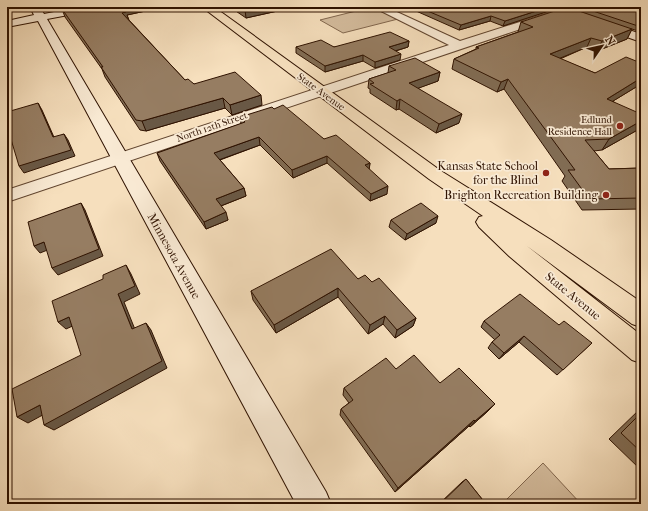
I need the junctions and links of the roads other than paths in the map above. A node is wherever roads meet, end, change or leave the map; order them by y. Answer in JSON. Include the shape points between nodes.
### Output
{"nodes":[{"id":1,"x":95,"y":7,"type":"edge"},
{"id":2,"x":207,"y":7,"type":"edge"},
{"id":3,"x":378,"y":7,"type":"edge"},
{"id":4,"x":551,"y":7,"type":"edge"},
{"id":5,"x":577,"y":7,"type":"edge"},
{"id":6,"x":564,"y":11,"type":"junction"},
{"id":7,"x":38,"y":12,"type":"edge"},
{"id":8,"x":7,"y":24,"type":"edge"},
{"id":9,"x":641,"y":38,"type":"edge"},
{"id":10,"x":459,"y":45,"type":"junction"},
{"id":11,"x":320,"y":91,"type":"junction"},
{"id":12,"x":119,"y":159,"type":"junction"},
{"id":13,"x":435,"y":175,"type":"junction"},
{"id":14,"x":7,"y":196,"type":"edge"},
{"id":15,"x":641,"y":316,"type":"edge"},
{"id":16,"x":641,"y":352,"type":"edge"},
{"id":17,"x":314,"y":504,"type":"edge"}],
"edges":[{"from":1,"to":7,"type":"main road"},
{"from":2,"to":11,"type":"main road","name":"State Avenue"},
{"from":3,"to":10,"type":"street"},
{"from":4,"to":6,"type":"main road"},
{"from":5,"to":6,"type":"street","name":"North 12th Street"},
{"from":6,"to":9,"type":"main road"},
{"from":6,"to":10,"type":"street","name":"North 12th Street"},
{"from":7,"to":8,"type":"main road"},
{"from":7,"to":12,"type":"main road","name":"Minnesota Avenue"},
{"from":10,"to":11,"type":"street","name":"North 12th Street"},
{"from":11,"to":12,"type":"street","name":"North 12th Street"},
{"from":11,"to":13,"type":"main road","name":"State Avenue"},
{"from":12,"to":14,"type":"street","name":"North 12th Street"},
{"from":12,"to":17,"type":"main road","name":"Minnesota Avenue"},
{"from":13,"to":15,"type":"main road","name":"State Avenue","via":[[543,246]]},
{"from":13,"to":16,"type":"main road","name":"State Avenue","via":[[517,250]]}]}
